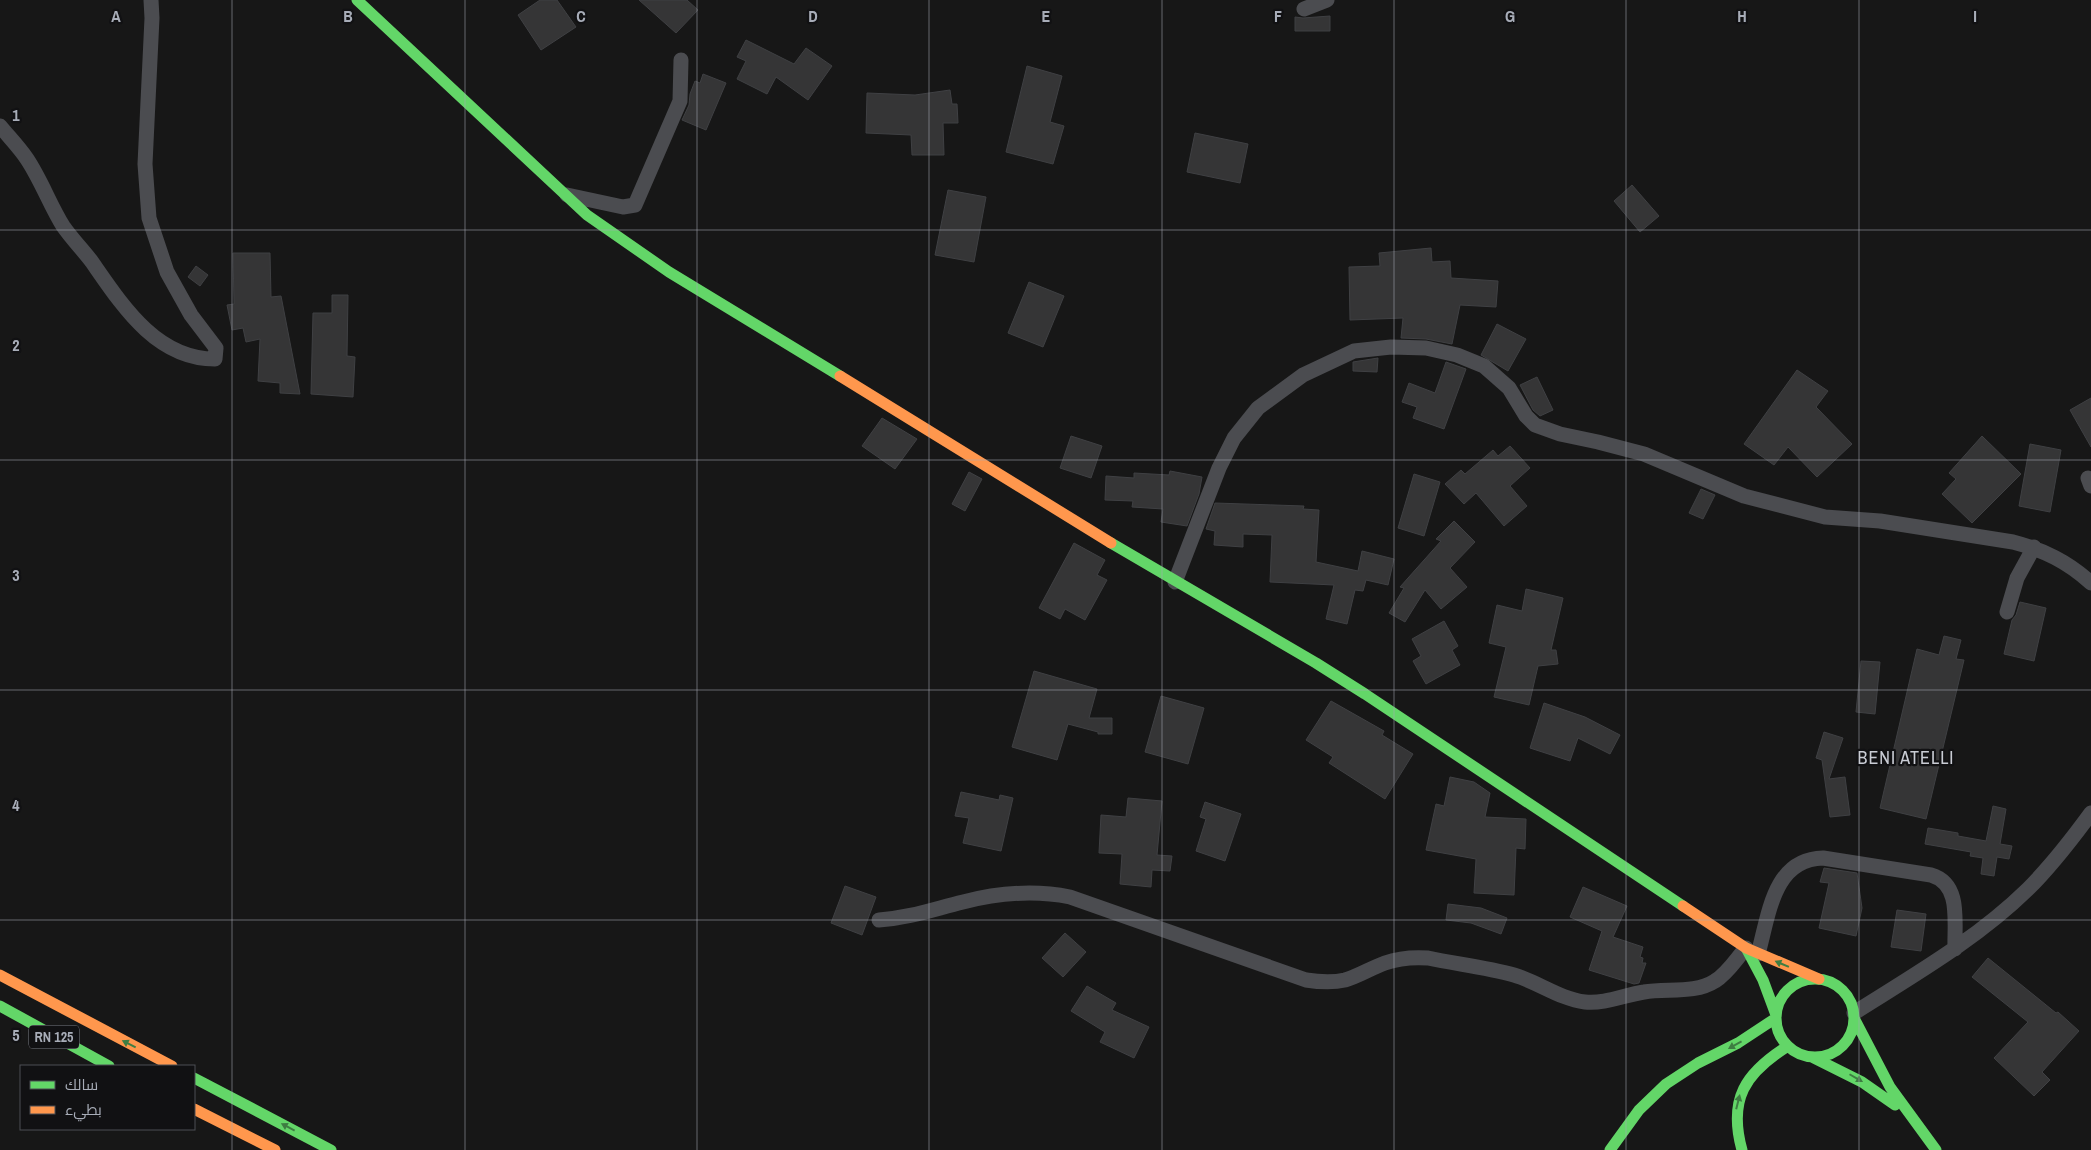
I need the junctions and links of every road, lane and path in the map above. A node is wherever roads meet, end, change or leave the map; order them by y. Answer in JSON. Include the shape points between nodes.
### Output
{"nodes":[{"id":1,"x":151,"y":0,"type":"edge"},
{"id":2,"x":357,"y":0,"type":"edge"},
{"id":3,"x":1327,"y":0,"type":"edge"},
{"id":4,"x":1304,"y":9,"type":"dead end"},
{"id":5,"x":681,"y":60,"type":"dead end"},
{"id":6,"x":0,"y":126,"type":"edge"},
{"id":7,"x":564,"y":194,"type":"junction"},
{"id":8,"x":2034,"y":547,"type":"junction"},
{"id":9,"x":1175,"y":582,"type":"junction"},
{"id":10,"x":2091,"y":583,"type":"edge"},
{"id":11,"x":2008,"y":612,"type":"dead end"},
{"id":12,"x":2091,"y":813,"type":"edge"},
{"id":13,"x":879,"y":920,"type":"dead end"},
{"id":14,"x":1955,"y":948,"type":"junction"},
{"id":15,"x":1752,"y":951,"type":"junction"},
{"id":16,"x":0,"y":975,"type":"edge"},
{"id":17,"x":1819,"y":979,"type":"junction"},
{"id":18,"x":0,"y":1006,"type":"edge"},
{"id":19,"x":1854,"y":1015,"type":"junction"},
{"id":20,"x":1776,"y":1017,"type":"junction"},
{"id":21,"x":1788,"y":1046,"type":"junction"},
{"id":22,"x":1812,"y":1057,"type":"junction"},
{"id":23,"x":107,"y":1065,"type":"edge"},
{"id":24,"x":170,"y":1065,"type":"edge"},
{"id":25,"x":195,"y":1079,"type":"edge"},
{"id":26,"x":195,"y":1110,"type":"edge"},
{"id":27,"x":1907,"y":1115,"type":"junction"},
{"id":28,"x":1934,"y":1148,"type":"edge"},
{"id":29,"x":275,"y":1150,"type":"edge"},
{"id":30,"x":331,"y":1150,"type":"edge"},
{"id":31,"x":1610,"y":1150,"type":"edge"},
{"id":32,"x":1742,"y":1150,"type":"edge"}],
"edges":[{"from":1,"to":6,"type":"street","via":[[145,164],[149,218],[167,272],[191,315],[216,348],[215,359],[200,359],[178,352],[155,337],[124,308],[64,226],[27,159]]},
{"from":2,"to":7,"type":"main road"},
{"from":3,"to":4,"type":"street"},
{"from":5,"to":7,"type":"street","via":[[680,101],[635,205],[623,206]]},
{"from":7,"to":9,"type":"main road","via":[[587,215],[669,272]]},
{"from":8,"to":9,"type":"street","via":[[1880,521],[1825,517],[1744,496],[1644,454],[1535,425],[1509,388],[1484,366],[1457,355],[1426,348],[1391,346],[1354,351],[1303,375],[1258,408],[1234,438],[1219,468]]},
{"from":8,"to":10,"type":"street","via":[[2059,558]]},
{"from":8,"to":11,"type":"street","via":[[2017,578]]},
{"from":9,"to":15,"type":"main road","via":[[1382,705]]},
{"from":12,"to":14,"type":"street","via":[[2028,889]]},
{"from":13,"to":15,"type":"street","via":[[913,916],[996,896],[1028,892],[1056,894],[1306,980],[1343,980],[1387,962],[1428,958],[1513,974],[1563,996],[1591,1002],[1705,986]]},
{"from":14,"to":15,"type":"street","via":[[1954,901],[1945,881],[1931,875],[1823,858],[1805,860],[1783,876]]},
{"from":14,"to":19,"type":"street"},
{"from":17,"to":15,"type":"main road","one_way":true},
{"from":15,"to":20,"type":"main road"},
{"from":24,"to":16,"type":"main road","one_way":true},
{"from":17,"to":19,"type":"main road","via":[[1829,981],[1846,994]]},
{"from":17,"to":20,"type":"main road","via":[[1793,985],[1781,998]]},
{"from":18,"to":23,"type":"main road","number":"RN 125"},
{"from":19,"to":22,"type":"main road","via":[[1850,1035],[1838,1049]]},
{"from":19,"to":27,"type":"main road","via":[[1883,1078]]},
{"from":20,"to":21,"type":"main road","via":[[1779,1033]]},
{"from":20,"to":31,"type":"main road","one_way":true,"via":[[1738,1044],[1666,1084],[1639,1110]]},
{"from":21,"to":22,"type":"main road","via":[[1795,1052]]},
{"from":32,"to":21,"type":"main road","one_way":true,"via":[[1736,1111],[1744,1084],[1762,1062]]},
{"from":22,"to":27,"type":"main road","one_way":true,"via":[[1862,1082]]},
{"from":30,"to":25,"type":"main road","one_way":true},
{"from":26,"to":29,"type":"main road"},
{"from":27,"to":28,"type":"main road"}]}
